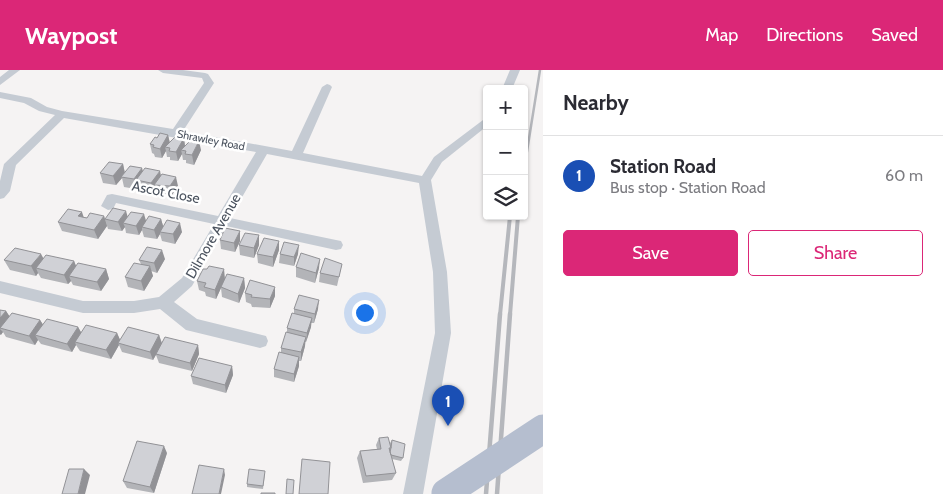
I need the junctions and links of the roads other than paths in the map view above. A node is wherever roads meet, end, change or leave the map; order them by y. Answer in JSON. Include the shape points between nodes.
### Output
{"nodes":[{"id":1,"x":15,"y":70,"type":"edge"},
{"id":2,"x":163,"y":70,"type":"edge"},
{"id":3,"x":515,"y":70,"type":"edge"},
{"id":4,"x":0,"y":82,"type":"edge"},
{"id":5,"x":509,"y":85,"type":"edge"},
{"id":6,"x":327,"y":87,"type":"dead end"},
{"id":7,"x":0,"y":95,"type":"edge"},
{"id":8,"x":62,"y":114,"type":"junction"},
{"id":9,"x":483,"y":123,"type":"edge"},
{"id":10,"x":176,"y":133,"type":"junction"},
{"id":11,"x":263,"y":150,"type":"junction"},
{"id":12,"x":296,"y":156,"type":"junction"},
{"id":13,"x":425,"y":180,"type":"junction"},
{"id":14,"x":0,"y":195,"type":"edge"},
{"id":15,"x":108,"y":206,"type":"dead end"},
{"id":16,"x":222,"y":220,"type":"junction"},
{"id":17,"x":336,"y":245,"type":"dead end"},
{"id":18,"x":0,"y":286,"type":"edge"},
{"id":19,"x":163,"y":302,"type":"junction"},
{"id":20,"x":260,"y":340,"type":"dead end"},
{"id":21,"x":543,"y":429,"type":"edge"},
{"id":22,"x":446,"y":493,"type":"edge"},
{"id":23,"x":413,"y":494,"type":"edge"}],
"edges":[{"from":1,"to":4,"type":"street"},
{"from":2,"to":10,"type":"street","via":[[204,76],[209,83]]},
{"from":3,"to":5,"type":"street"},
{"from":6,"to":12,"type":"street"},
{"from":7,"to":8,"type":"street","name":"Shrawley Road","via":[[27,100]]},
{"from":8,"to":10,"type":"street","name":"Shrawley Road"},
{"from":8,"to":14,"type":"street","via":[[10,164]]},
{"from":9,"to":13,"type":"street","via":[[438,160]]},
{"from":10,"to":11,"type":"street","name":"Shrawley Road"},
{"from":11,"to":12,"type":"street","name":"Shrawley Road"},
{"from":11,"to":16,"type":"street","name":"Dilmore Avenue"},
{"from":12,"to":13,"type":"street","name":"Shrawley Road"},
{"from":13,"to":23,"type":"street","via":[[440,272],[443,333]]},
{"from":15,"to":16,"type":"street","name":"Ascot Close","via":[[112,198]]},
{"from":16,"to":17,"type":"street"},
{"from":16,"to":19,"type":"street","name":"Dilmore Avenue","via":[[187,282]]},
{"from":18,"to":19,"type":"street","via":[[83,307],[134,307]]},
{"from":19,"to":20,"type":"street","via":[[192,325]]},
{"from":21,"to":22,"type":"main road","bridge":true}]}
